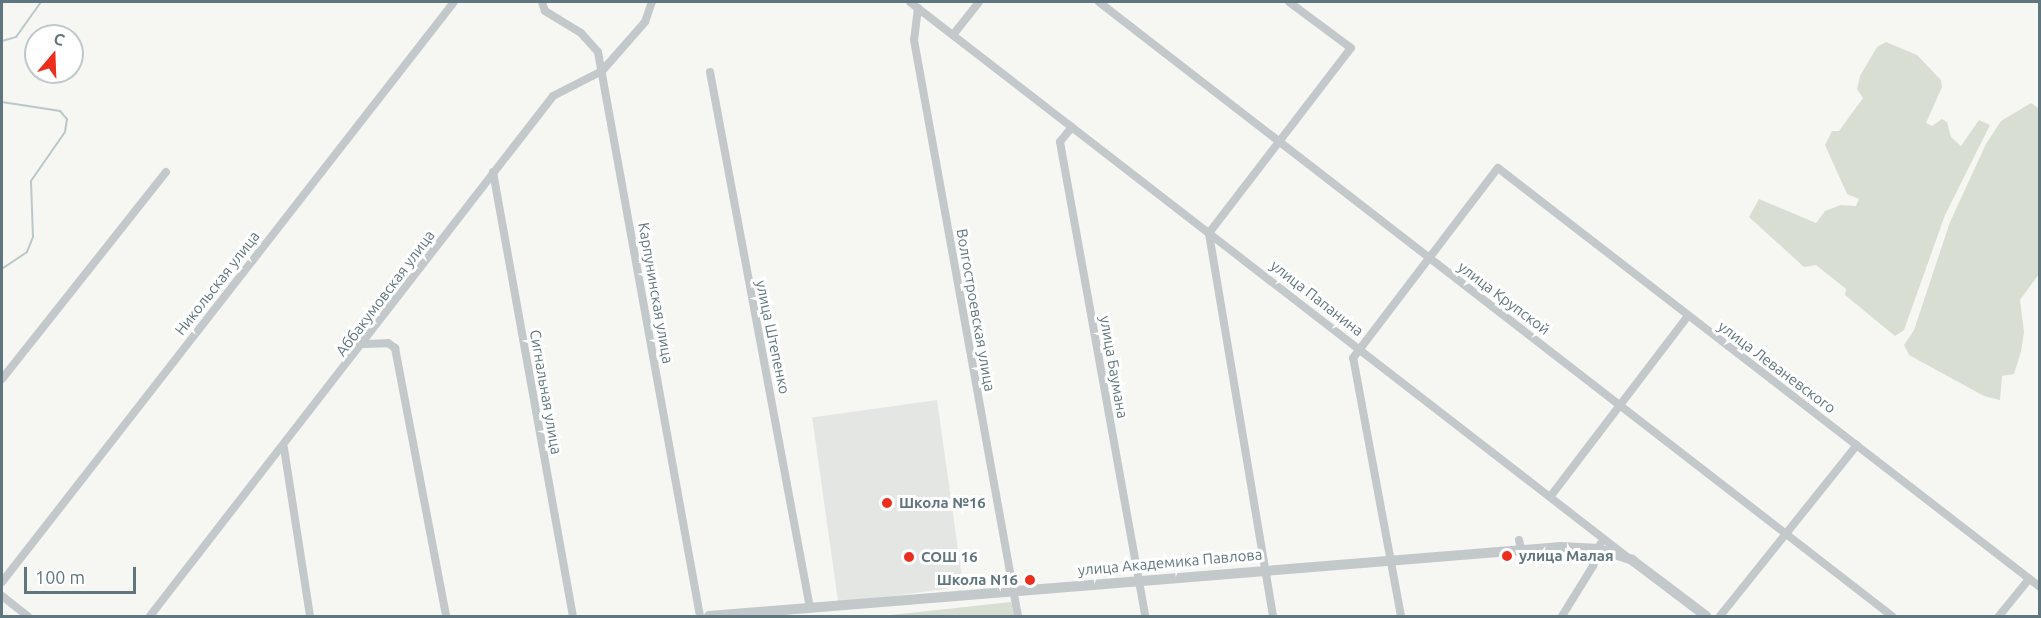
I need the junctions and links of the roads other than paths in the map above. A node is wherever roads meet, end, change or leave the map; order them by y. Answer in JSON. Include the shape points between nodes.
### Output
{"nodes":[{"id":1,"x":453,"y":2,"type":"edge"},
{"id":2,"x":542,"y":2,"type":"edge"},
{"id":3,"x":652,"y":2,"type":"edge"},
{"id":4,"x":910,"y":2,"type":"edge"},
{"id":5,"x":979,"y":2,"type":"edge"},
{"id":6,"x":1099,"y":2,"type":"edge"},
{"id":7,"x":1289,"y":2,"type":"edge"},
{"id":8,"x":918,"y":8,"type":"junction"},
{"id":9,"x":953,"y":35,"type":"junction"},
{"id":10,"x":602,"y":70,"type":"junction"},
{"id":11,"x":710,"y":72,"type":"dead end"},
{"id":12,"x":1072,"y":127,"type":"junction"},
{"id":13,"x":1279,"y":141,"type":"junction"},
{"id":14,"x":166,"y":172,"type":"dead end"},
{"id":15,"x":493,"y":172,"type":"junction"},
{"id":16,"x":1209,"y":233,"type":"junction"},
{"id":17,"x":1428,"y":258,"type":"junction"},
{"id":18,"x":1688,"y":316,"type":"junction"},
{"id":19,"x":364,"y":344,"type":"junction"},
{"id":20,"x":1358,"y":349,"type":"junction"},
{"id":21,"x":2,"y":379,"type":"edge"},
{"id":22,"x":1621,"y":403,"type":"junction"},
{"id":23,"x":1857,"y":445,"type":"junction"},
{"id":24,"x":284,"y":448,"type":"junction"},
{"id":25,"x":1550,"y":496,"type":"junction"},
{"id":26,"x":1785,"y":535,"type":"junction"},
{"id":27,"x":1600,"y":543,"type":"junction"},
{"id":28,"x":1391,"y":560,"type":"junction"},
{"id":29,"x":1264,"y":569,"type":"junction"},
{"id":30,"x":2029,"y":579,"type":"junction"},
{"id":31,"x":1138,"y":580,"type":"junction"},
{"id":32,"x":2,"y":582,"type":"edge"},
{"id":33,"x":2040,"y":587,"type":"edge"},
{"id":34,"x":1013,"y":590,"type":"junction"},
{"id":35,"x":2,"y":596,"type":"edge"},
{"id":36,"x":810,"y":608,"type":"junction"},
{"id":37,"x":28,"y":616,"type":"edge"},
{"id":38,"x":150,"y":616,"type":"edge"},
{"id":39,"x":310,"y":616,"type":"edge"},
{"id":40,"x":446,"y":616,"type":"edge"},
{"id":41,"x":573,"y":616,"type":"edge"},
{"id":42,"x":700,"y":616,"type":"edge"},
{"id":43,"x":709,"y":616,"type":"edge"},
{"id":44,"x":1018,"y":616,"type":"edge"},
{"id":45,"x":1145,"y":616,"type":"edge"},
{"id":46,"x":1273,"y":616,"type":"edge"},
{"id":47,"x":1401,"y":616,"type":"edge"},
{"id":48,"x":1562,"y":616,"type":"edge"},
{"id":49,"x":1706,"y":616,"type":"edge"},
{"id":50,"x":1720,"y":616,"type":"edge"},
{"id":51,"x":1892,"y":616,"type":"edge"},
{"id":52,"x":1999,"y":616,"type":"edge"}],
"edges":[{"from":1,"to":32,"type":"street","name":"Никольская улица"},
{"from":2,"to":10,"type":"street","name":"Карпунинская улица","via":[[544,11],[592,42]]},
{"from":3,"to":10,"type":"street","name":"Аббакумовская улица","via":[[645,22]]},
{"from":4,"to":8,"type":"street","name":"улица Папанина"},
{"from":5,"to":9,"type":"street"},
{"from":6,"to":13,"type":"street","name":"улица Крупской"},
{"from":7,"to":13,"type":"street","via":[[1351,48]]},
{"from":8,"to":9,"type":"street","name":"улица Папанина"},
{"from":8,"to":34,"type":"street","name":"Волгостроевская улица","via":[[914,40]]},
{"from":9,"to":12,"type":"street","name":"улица Папанина"},
{"from":10,"to":15,"type":"street","name":"Аббакумовская улица","via":[[553,96]]},
{"from":10,"to":42,"type":"street","name":"Карпунинская улица"},
{"from":11,"to":36,"type":"street","name":"улица Штепенко"},
{"from":12,"to":16,"type":"street","name":"улица Папанина"},
{"from":12,"to":31,"type":"street","name":"улица Баумана","via":[[1060,142]]},
{"from":13,"to":16,"type":"street"},
{"from":13,"to":17,"type":"street","name":"улица Крупской"},
{"from":14,"to":21,"type":"street"},
{"from":15,"to":19,"type":"street","name":"Аббакумовская улица"},
{"from":15,"to":41,"type":"street","name":"Сигнальная улица"},
{"from":16,"to":20,"type":"street","name":"улица Папанина"},
{"from":16,"to":29,"type":"street"},
{"from":17,"to":18,"type":"street","name":"улица Леваневского","via":[[1498,168]]},
{"from":17,"to":20,"type":"street"},
{"from":17,"to":22,"type":"street","name":"улица Крупской"},
{"from":18,"to":22,"type":"street"},
{"from":18,"to":23,"type":"street","name":"улица Леваневского"},
{"from":19,"to":24,"type":"street","name":"Аббакумовская улица"},
{"from":19,"to":40,"type":"street","via":[[381,342],[394,348]]},
{"from":20,"to":25,"type":"street","name":"улица Папанина"},
{"from":20,"to":28,"type":"street","via":[[1353,358]]},
{"from":22,"to":25,"type":"street"},
{"from":22,"to":26,"type":"street","name":"улица Крупской"},
{"from":23,"to":26,"type":"street"},
{"from":23,"to":30,"type":"street","name":"улица Леваневского"},
{"from":24,"to":38,"type":"street","name":"Аббакумовская улица"},
{"from":24,"to":39,"type":"street"},
{"from":25,"to":27,"type":"street","name":"улица Папанина"},
{"from":26,"to":50,"type":"street"},
{"from":26,"to":51,"type":"street","name":"улица Крупской"},
{"from":27,"to":28,"type":"street","name":"улица Академика Павлова","via":[[1520,544]]},
{"from":27,"to":48,"type":"street"},
{"from":27,"to":49,"type":"street","name":"улица Академика Павлова","via":[[1632,561]]},
{"from":28,"to":29,"type":"street","name":"улица Академика Павлова"},
{"from":28,"to":47,"type":"street"},
{"from":29,"to":31,"type":"street","name":"улица Академика Павлова"},
{"from":29,"to":46,"type":"street"},
{"from":30,"to":33,"type":"street","name":"улица Леваневского"},
{"from":30,"to":52,"type":"street"},
{"from":31,"to":34,"type":"street","name":"улица Академика Павлова"},
{"from":31,"to":45,"type":"street","name":"улица Баумана"},
{"from":34,"to":36,"type":"street","name":"улица Академика Павлова"},
{"from":34,"to":44,"type":"street","name":"Волгостроевская улица"},
{"from":35,"to":37,"type":"street"},
{"from":36,"to":43,"type":"street","name":"улица Академика Павлова"}]}
